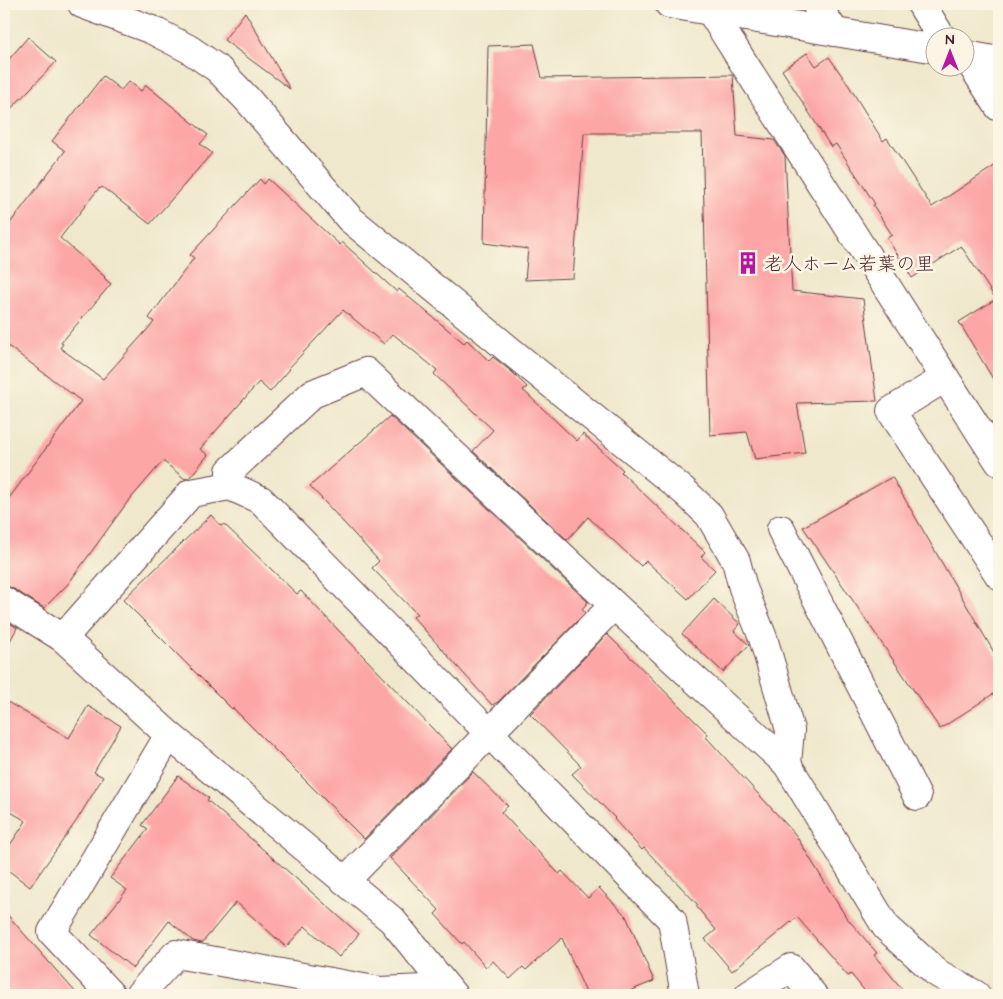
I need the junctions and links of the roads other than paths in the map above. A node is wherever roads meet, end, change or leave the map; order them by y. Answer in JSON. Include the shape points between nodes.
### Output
{"nodes":[{"id":1,"x":82,"y":4,"type":"edge"},
{"id":2,"x":669,"y":4,"type":"edge"},
{"id":3,"x":816,"y":4,"type":"edge"},
{"id":4,"x":921,"y":4,"type":"edge"},
{"id":5,"x":711,"y":12,"type":"junction"},
{"id":6,"x":936,"y":28,"type":"edge"},
{"id":7,"x":835,"y":32,"type":"junction"},
{"id":8,"x":926,"y":48,"type":"edge"},
{"id":9,"x":976,"y":58,"type":"edge"},
{"id":10,"x":999,"y":61,"type":"edge"},
{"id":11,"x":976,"y":71,"type":"edge"},
{"id":12,"x":999,"y":107,"type":"edge"},
{"id":13,"x":945,"y":378,"type":"junction"},
{"id":14,"x":999,"y":462,"type":"edge"},
{"id":15,"x":230,"y":486,"type":"junction"},
{"id":16,"x":781,"y":529,"type":"dead end"},
{"id":17,"x":999,"y":575,"type":"edge"},
{"id":18,"x":4,"y":601,"type":"edge"},
{"id":19,"x":614,"y":605,"type":"junction"},
{"id":20,"x":63,"y":638,"type":"junction"},
{"id":21,"x":488,"y":732,"type":"junction"},
{"id":22,"x":169,"y":735,"type":"junction"},
{"id":23,"x":786,"y":764,"type":"junction"},
{"id":24,"x":917,"y":796,"type":"dead end"},
{"id":25,"x":345,"y":881,"type":"junction"},
{"id":26,"x":450,"y":992,"type":"edge"},
{"id":27,"x":111,"y":995,"type":"edge"},
{"id":28,"x":139,"y":995,"type":"edge"},
{"id":29,"x":685,"y":995,"type":"edge"},
{"id":30,"x":749,"y":995,"type":"edge"},
{"id":31,"x":813,"y":995,"type":"edge"},
{"id":32,"x":976,"y":995,"type":"edge"}],
"edges":[{"from":1,"to":23,"type":"street","via":[[152,30],[190,49],[218,69],[350,219],[684,491],[709,515],[736,561],[763,638],[790,730]]},
{"from":2,"to":5,"type":"street"},
{"from":3,"to":7,"type":"street"},
{"from":4,"to":6,"type":"street"},
{"from":5,"to":7,"type":"street"},
{"from":5,"to":13,"type":"street"},
{"from":7,"to":8,"type":"street"},
{"from":9,"to":10,"type":"street"},
{"from":11,"to":12,"type":"street"},
{"from":13,"to":14,"type":"street"},
{"from":13,"to":17,"type":"street","via":[[891,411]]},
{"from":15,"to":19,"type":"street","via":[[230,471],[312,394],[366,372]]},
{"from":15,"to":20,"type":"street","via":[[191,493]]},
{"from":15,"to":21,"type":"street","via":[[261,500]]},
{"from":16,"to":24,"type":"street"},
{"from":18,"to":20,"type":"street"},
{"from":19,"to":21,"type":"street"},
{"from":19,"to":23,"type":"street"},
{"from":20,"to":22,"type":"street"},
{"from":21,"to":25,"type":"street"},
{"from":21,"to":29,"type":"street","via":[[672,920]]},
{"from":22,"to":25,"type":"street"},
{"from":22,"to":27,"type":"street","via":[[52,932]]},
{"from":23,"to":32,"type":"street","via":[[886,927],[937,973]]},
{"from":25,"to":26,"type":"street","via":[[392,920]]},
{"from":26,"to":28,"type":"street","via":[[380,991],[176,954]]},
{"from":30,"to":31,"type":"street","via":[[791,968]]}]}
